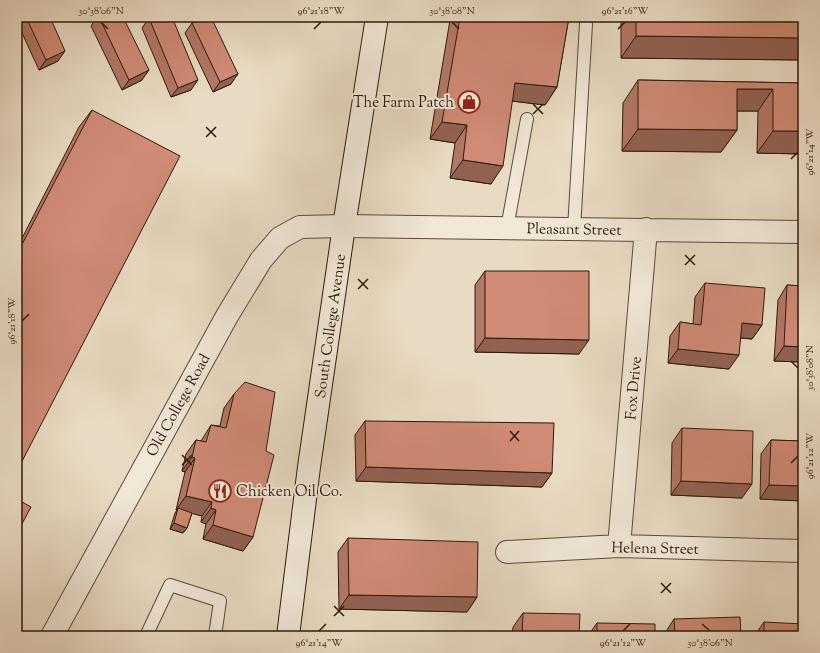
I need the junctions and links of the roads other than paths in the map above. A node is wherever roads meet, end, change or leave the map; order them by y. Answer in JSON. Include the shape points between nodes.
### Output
{"nodes":[{"id":1,"x":377,"y":17,"type":"edge"},
{"id":2,"x":586,"y":24,"type":"dead end"},
{"id":3,"x":527,"y":119,"type":"dead end"},
{"id":4,"x":344,"y":226,"type":"junction"},
{"id":5,"x":507,"y":228,"type":"junction"},
{"id":6,"x":574,"y":229,"type":"junction"},
{"id":7,"x":646,"y":230,"type":"junction"},
{"id":8,"x":803,"y":232,"type":"edge"},
{"id":9,"x":619,"y":546,"type":"junction"},
{"id":10,"x":803,"y":551,"type":"edge"},
{"id":11,"x":507,"y":552,"type":"dead end"},
{"id":12,"x":57,"y":635,"type":"edge"},
{"id":13,"x":146,"y":636,"type":"edge"},
{"id":14,"x":215,"y":636,"type":"edge"},
{"id":15,"x":288,"y":636,"type":"edge"}],
"edges":[{"from":1,"to":4,"type":"street","name":"South College Avenue"},
{"from":2,"to":6,"type":"lane"},
{"from":3,"to":5,"type":"lane"},
{"from":4,"to":5,"type":"street","name":"Pleasant Street"},
{"from":4,"to":12,"type":"street","name":"Old College Road","via":[[300,227],[280,238],[261,260],[223,323]]},
{"from":4,"to":15,"type":"street","name":"South College Avenue"},
{"from":5,"to":6,"type":"street","name":"Pleasant Street"},
{"from":6,"to":7,"type":"street","name":"Pleasant Street"},
{"from":7,"to":8,"type":"street","name":"Pleasant Street"},
{"from":7,"to":9,"type":"street","name":"Fox Drive"},
{"from":9,"to":10,"type":"street","name":"Helena Street"},
{"from":9,"to":11,"type":"street","name":"Helena Street"},
{"from":13,"to":14,"type":"lane","via":[[170,585],[220,601]]}]}
